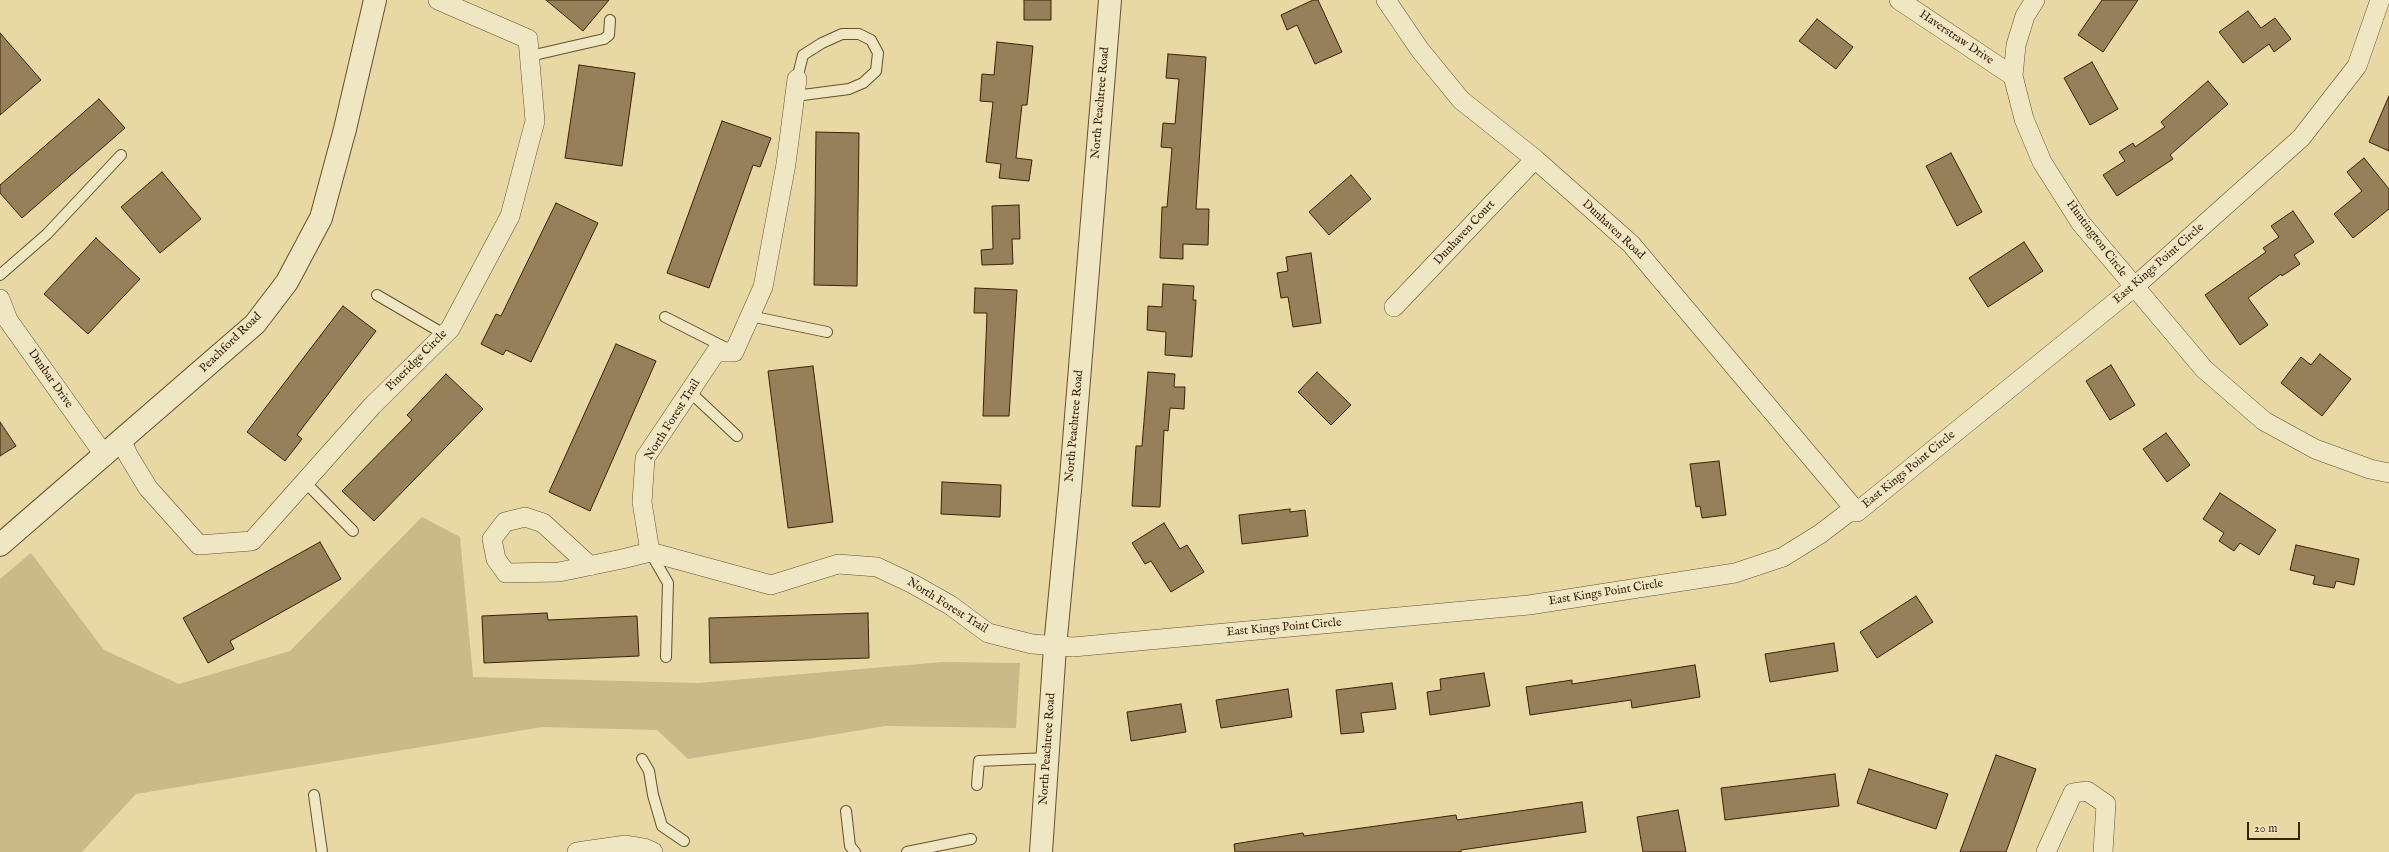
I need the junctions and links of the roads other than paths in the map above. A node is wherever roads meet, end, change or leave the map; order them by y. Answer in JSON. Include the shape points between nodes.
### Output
{"nodes":[{"id":1,"x":375,"y":0,"type":"edge"},
{"id":2,"x":438,"y":0,"type":"edge"},
{"id":3,"x":1110,"y":0,"type":"edge"},
{"id":4,"x":1386,"y":0,"type":"edge"},
{"id":5,"x":1899,"y":0,"type":"edge"},
{"id":6,"x":2035,"y":0,"type":"edge"},
{"id":7,"x":2380,"y":0,"type":"edge"},
{"id":8,"x":610,"y":20,"type":"dead end"},
{"id":9,"x":530,"y":56,"type":"junction"},
{"id":10,"x":2013,"y":76,"type":"junction"},
{"id":11,"x":796,"y":87,"type":"junction"},
{"id":12,"x":121,"y":155,"type":"dead end"},
{"id":13,"x":1535,"y":158,"type":"junction"},
{"id":14,"x":0,"y":275,"type":"edge"},
{"id":15,"x":2133,"y":288,"type":"junction"},
{"id":16,"x":377,"y":295,"type":"dead end"},
{"id":17,"x":0,"y":299,"type":"edge"},
{"id":18,"x":1394,"y":307,"type":"dead end"},
{"id":19,"x":750,"y":316,"type":"junction"},
{"id":20,"x":665,"y":317,"type":"dead end"},
{"id":21,"x":827,"y":332,"type":"dead end"},
{"id":22,"x":444,"y":334,"type":"junction"},
{"id":23,"x":734,"y":352,"type":"junction"},
{"id":24,"x":690,"y":392,"type":"junction"},
{"id":25,"x":737,"y":436,"type":"dead end"},
{"id":26,"x":122,"y":441,"type":"junction"},
{"id":27,"x":105,"y":456,"type":"junction"},
{"id":28,"x":2389,"y":473,"type":"edge"},
{"id":29,"x":304,"y":481,"type":"junction"},
{"id":30,"x":1857,"y":512,"type":"junction"},
{"id":31,"x":353,"y":530,"type":"dead end"},
{"id":32,"x":0,"y":545,"type":"edge"},
{"id":33,"x":650,"y":552,"type":"junction"},
{"id":34,"x":590,"y":566,"type":"junction"},
{"id":35,"x":1055,"y":647,"type":"junction"},
{"id":36,"x":666,"y":656,"type":"dead end"},
{"id":37,"x":1048,"y":758,"type":"junction"},
{"id":38,"x":642,"y":759,"type":"dead end"},
{"id":39,"x":977,"y":785,"type":"dead end"},
{"id":40,"x":314,"y":795,"type":"dead end"},
{"id":41,"x":846,"y":811,"type":"dead end"},
{"id":42,"x":971,"y":840,"type":"dead end"},
{"id":43,"x":684,"y":841,"type":"dead end"},
{"id":44,"x":322,"y":852,"type":"edge"},
{"id":45,"x":577,"y":852,"type":"edge"},
{"id":46,"x":653,"y":852,"type":"edge"},
{"id":47,"x":855,"y":852,"type":"edge"},
{"id":48,"x":907,"y":852,"type":"edge"},
{"id":49,"x":1041,"y":852,"type":"edge"},
{"id":50,"x":2046,"y":852,"type":"edge"},
{"id":51,"x":2103,"y":852,"type":"edge"}],
"edges":[{"from":1,"to":26,"type":"street","name":"Peachford Road","via":[[321,218],[287,282],[255,324]]},
{"from":2,"to":9,"type":"street","name":"Pineridge Circle","via":[[528,39]]},
{"from":3,"to":35,"type":"street","name":"North Peachtree Road"},
{"from":4,"to":13,"type":"street","name":"Dunhaven Road","via":[[1420,50],[1461,100]]},
{"from":5,"to":10,"type":"street","name":"Haverstraw Drive"},
{"from":6,"to":10,"type":"street","name":"Huntington Circle","via":[[2025,16],[2016,45]]},
{"from":7,"to":15,"type":"street","name":"East Kings Point Circle","via":[[2357,66],[2301,138]]},
{"from":8,"to":9,"type":"lane","via":[[609,35],[604,39]]},
{"from":9,"to":22,"type":"street","name":"Pineridge Circle","via":[[535,121],[510,216],[450,329]]},
{"from":10,"to":15,"type":"street","name":"Huntington Circle","via":[[2024,119],[2042,162],[2080,222]]},
{"from":11,"to":11,"type":"lane","via":[[803,55],[842,34],[859,34],[871,40],[878,53],[876,71],[863,83],[849,89]]},
{"from":11,"to":19,"type":"street","via":[[786,164],[762,287]]},
{"from":12,"to":14,"type":"lane","via":[[47,234]]},
{"from":13,"to":18,"type":"street","name":"Dunhaven Court"},
{"from":13,"to":30,"type":"street","name":"Dunhaven Road","via":[[1631,244]]},
{"from":15,"to":28,"type":"street","name":"Huntington Circle","via":[[2204,369],[2264,421],[2315,449],[2370,469]]},
{"from":15,"to":30,"type":"street","name":"East Kings Point Circle"},
{"from":16,"to":22,"type":"lane"},
{"from":17,"to":27,"type":"street","name":"Dunbar Drive","via":[[8,320]]},
{"from":19,"to":21,"type":"lane"},
{"from":19,"to":23,"type":"street"},
{"from":20,"to":23,"type":"lane"},
{"from":22,"to":29,"type":"street","name":"Pineridge Circle","via":[[372,406]]},
{"from":23,"to":24,"type":"street","name":"North Forest Trail","via":[[716,352]]},
{"from":24,"to":25,"type":"lane"},
{"from":24,"to":33,"type":"street","name":"North Forest Trail","via":[[645,458],[642,502]]},
{"from":26,"to":27,"type":"street","name":"Peachford Road"},
{"from":26,"to":29,"type":"street","name":"Pineridge Circle","via":[[148,488],[199,546],[252,541]]},
{"from":27,"to":32,"type":"street","name":"Peachford Road"},
{"from":29,"to":31,"type":"lane"},
{"from":30,"to":35,"type":"street","name":"East Kings Point Circle","via":[[1849,512],[1783,557],[1735,573],[1529,605]]},
{"from":33,"to":34,"type":"street"},
{"from":33,"to":35,"type":"street","name":"North Forest Trail","via":[[771,585],[838,564],[877,567],[950,605],[988,633]]},
{"from":33,"to":36,"type":"lane","via":[[668,583]]},
{"from":34,"to":34,"type":"street","via":[[559,572],[506,573],[496,559],[492,539],[505,522],[525,517],[543,523]]},
{"from":35,"to":37,"type":"street","name":"North Peachtree Road"},
{"from":37,"to":39,"type":"lane","via":[[979,761]]},
{"from":37,"to":49,"type":"street","name":"North Peachtree Road"},
{"from":38,"to":43,"type":"lane","via":[[650,771],[653,795],[662,826]]},
{"from":40,"to":44,"type":"lane"},
{"from":41,"to":47,"type":"lane","via":[[850,846]]},
{"from":42,"to":48,"type":"lane"},
{"from":45,"to":46,"type":"street","via":[[626,845]]},
{"from":50,"to":51,"type":"street","via":[[2073,793],[2086,791],[2106,804]]}]}
